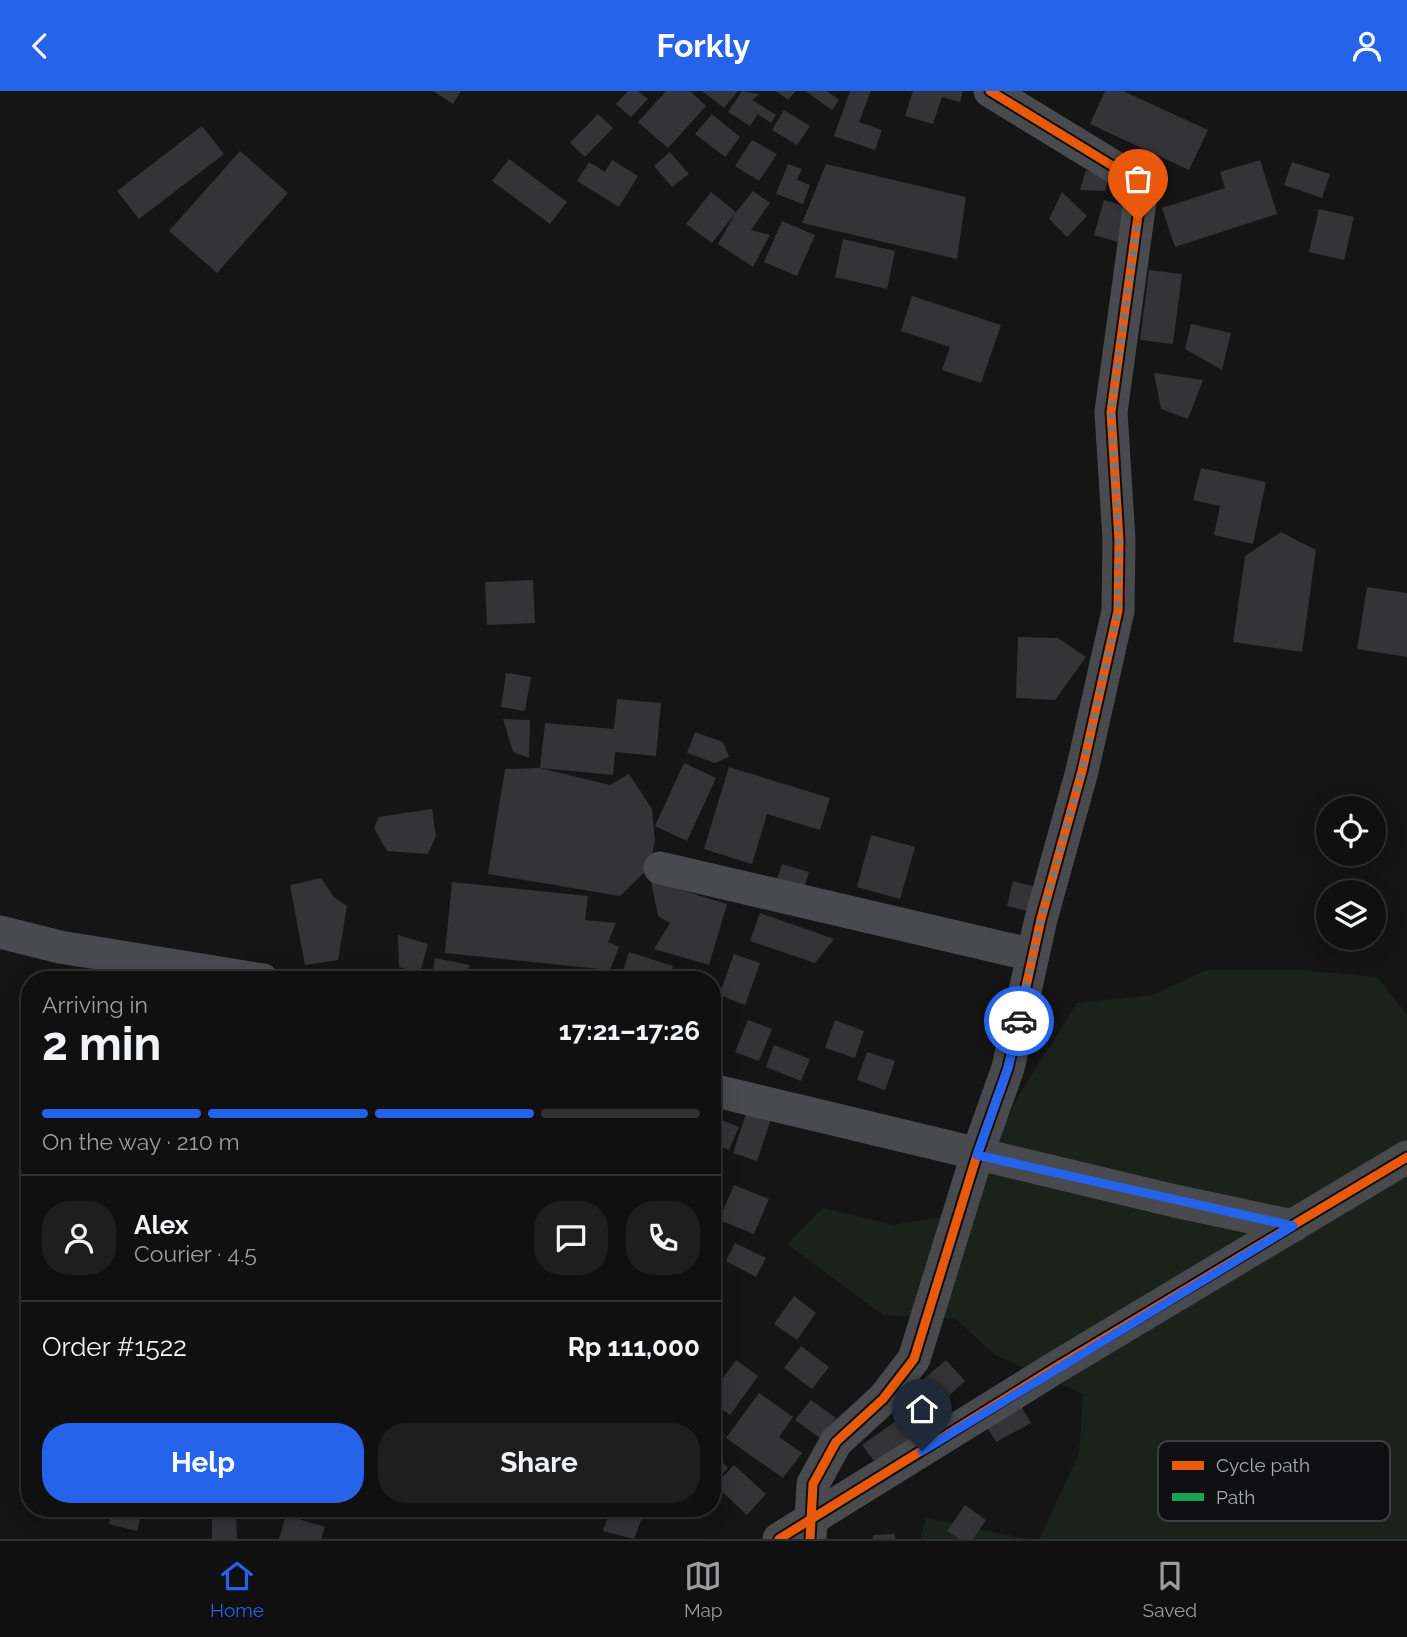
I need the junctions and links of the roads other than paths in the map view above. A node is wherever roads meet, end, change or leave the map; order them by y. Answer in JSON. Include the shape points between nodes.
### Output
{"nodes":[{"id":1,"x":990,"y":91,"type":"edge"},
{"id":2,"x":660,"y":868,"type":"dead end"},
{"id":3,"x":0,"y":932,"type":"edge"},
{"id":4,"x":1033,"y":955,"type":"junction"},
{"id":5,"x":208,"y":971,"type":"edge"},
{"id":6,"x":721,"y":1092,"type":"edge"},
{"id":7,"x":977,"y":1155,"type":"junction"},
{"id":8,"x":1407,"y":1157,"type":"edge"},
{"id":9,"x":1293,"y":1226,"type":"junction"},
{"id":10,"x":810,"y":1531,"type":"edge"},
{"id":11,"x":779,"y":1539,"type":"edge"}],
"edges":[{"from":1,"to":4,"type":"street","via":[[1133,179],[1141,194],[1111,412],[1118,611]]},
{"from":2,"to":4,"type":"street"},
{"from":3,"to":5,"type":"street"},
{"from":4,"to":7,"type":"street","via":[[1008,1068]]},
{"from":6,"to":7,"type":"street"},
{"from":7,"to":9,"type":"street"},
{"from":7,"to":10,"type":"street","via":[[914,1359],[883,1399],[836,1442],[813,1484]]},
{"from":8,"to":9,"type":"street"},
{"from":9,"to":10,"type":"street","via":[[1058,1366]]},
{"from":10,"to":11,"type":"street"}]}
